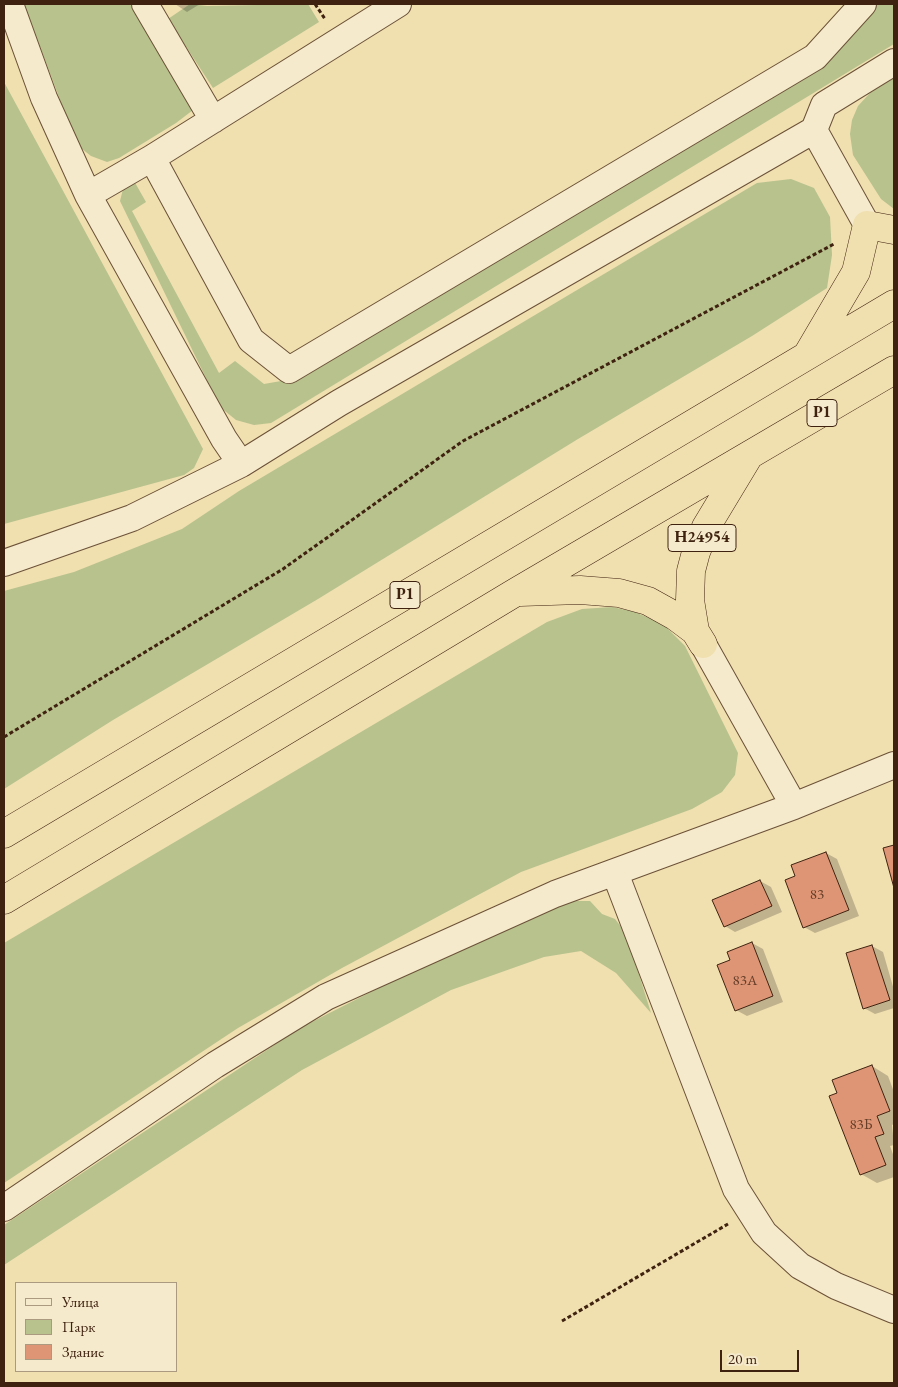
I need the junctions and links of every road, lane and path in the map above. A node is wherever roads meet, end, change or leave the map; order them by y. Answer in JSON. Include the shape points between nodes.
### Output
{"nodes":[{"id":1,"x":10,"y":4,"type":"edge"},
{"id":2,"x":145,"y":4,"type":"edge"},
{"id":3,"x":315,"y":4,"type":"edge"},
{"id":4,"x":398,"y":4,"type":"edge"},
{"id":5,"x":863,"y":4,"type":"edge"},
{"id":6,"x":328,"y":24,"type":"dead end"},
{"id":7,"x":894,"y":62,"type":"edge"},
{"id":8,"x":213,"y":120,"type":"junction"},
{"id":9,"x":814,"y":130,"type":"junction"},
{"id":10,"x":152,"y":158,"type":"junction"},
{"id":11,"x":88,"y":195,"type":"junction"},
{"id":12,"x":867,"y":225,"type":"junction"},
{"id":13,"x":894,"y":230,"type":"edge"},
{"id":14,"x":832,"y":246,"type":"dead end"},
{"id":15,"x":894,"y":304,"type":"edge"},
{"id":16,"x":807,"y":356,"type":"junction"},
{"id":17,"x":894,"y":370,"type":"edge"},
{"id":18,"x":749,"y":456,"type":"junction"},
{"id":19,"x":241,"y":464,"type":"junction"},
{"id":20,"x":4,"y":563,"type":"edge"},
{"id":21,"x":516,"y":592,"type":"junction"},
{"id":22,"x":699,"y":637,"type":"junction"},
{"id":23,"x":4,"y":737,"type":"edge"},
{"id":24,"x":894,"y":766,"type":"edge"},
{"id":25,"x":794,"y":806,"type":"junction"},
{"id":26,"x":4,"y":834,"type":"edge"},
{"id":27,"x":615,"y":873,"type":"junction"},
{"id":28,"x":4,"y":900,"type":"edge"},
{"id":29,"x":4,"y":1208,"type":"edge"},
{"id":30,"x":751,"y":1211,"type":"junction"},
{"id":31,"x":894,"y":1310,"type":"edge"},
{"id":32,"x":562,"y":1321,"type":"dead end"}],
"edges":[{"from":1,"to":11,"type":"street","via":[[44,98]]},
{"from":2,"to":8,"type":"street"},
{"from":3,"to":6,"type":"path"},
{"from":4,"to":8,"type":"street"},
{"from":5,"to":10,"type":"street","via":[[815,57],[289,370],[251,340]]},
{"from":7,"to":9,"type":"street","via":[[824,105]]},
{"from":8,"to":10,"type":"street"},
{"from":9,"to":12,"type":"street"},
{"from":9,"to":19,"type":"street","via":[[339,403]]},
{"from":10,"to":11,"type":"street"},
{"from":11,"to":19,"type":"street"},
{"from":12,"to":13,"type":"highway"},
{"from":12,"to":16,"type":"highway","via":[[856,272]]},
{"from":14,"to":23,"type":"path","via":[[463,441],[283,569]]},
{"from":15,"to":16,"type":"highway","number":"Р1"},
{"from":16,"to":26,"type":"highway","number":"Р1"},
{"from":17,"to":18,"type":"highway","number":"Р1"},
{"from":18,"to":21,"type":"highway","number":"Р1"},
{"from":18,"to":22,"type":"highway","number":"Н24954","via":[[706,527],[696,552],[691,571],[690,600]]},
{"from":19,"to":20,"type":"street","via":[[132,518]]},
{"from":21,"to":22,"type":"highway","number":"Н24954","via":[[580,590],[619,593],[648,602],[675,616]]},
{"from":21,"to":28,"type":"highway","number":"Р1"},
{"from":22,"to":25,"type":"street","number":"Н24954"},
{"from":24,"to":25,"type":"street"},
{"from":25,"to":27,"type":"street"},
{"from":27,"to":29,"type":"street","via":[[556,894],[326,997],[215,1065]]},
{"from":27,"to":30,"type":"street","via":[[736,1189]]},
{"from":30,"to":31,"type":"street","via":[[764,1234],[800,1266],[836,1286]]},
{"from":30,"to":32,"type":"path"}]}
